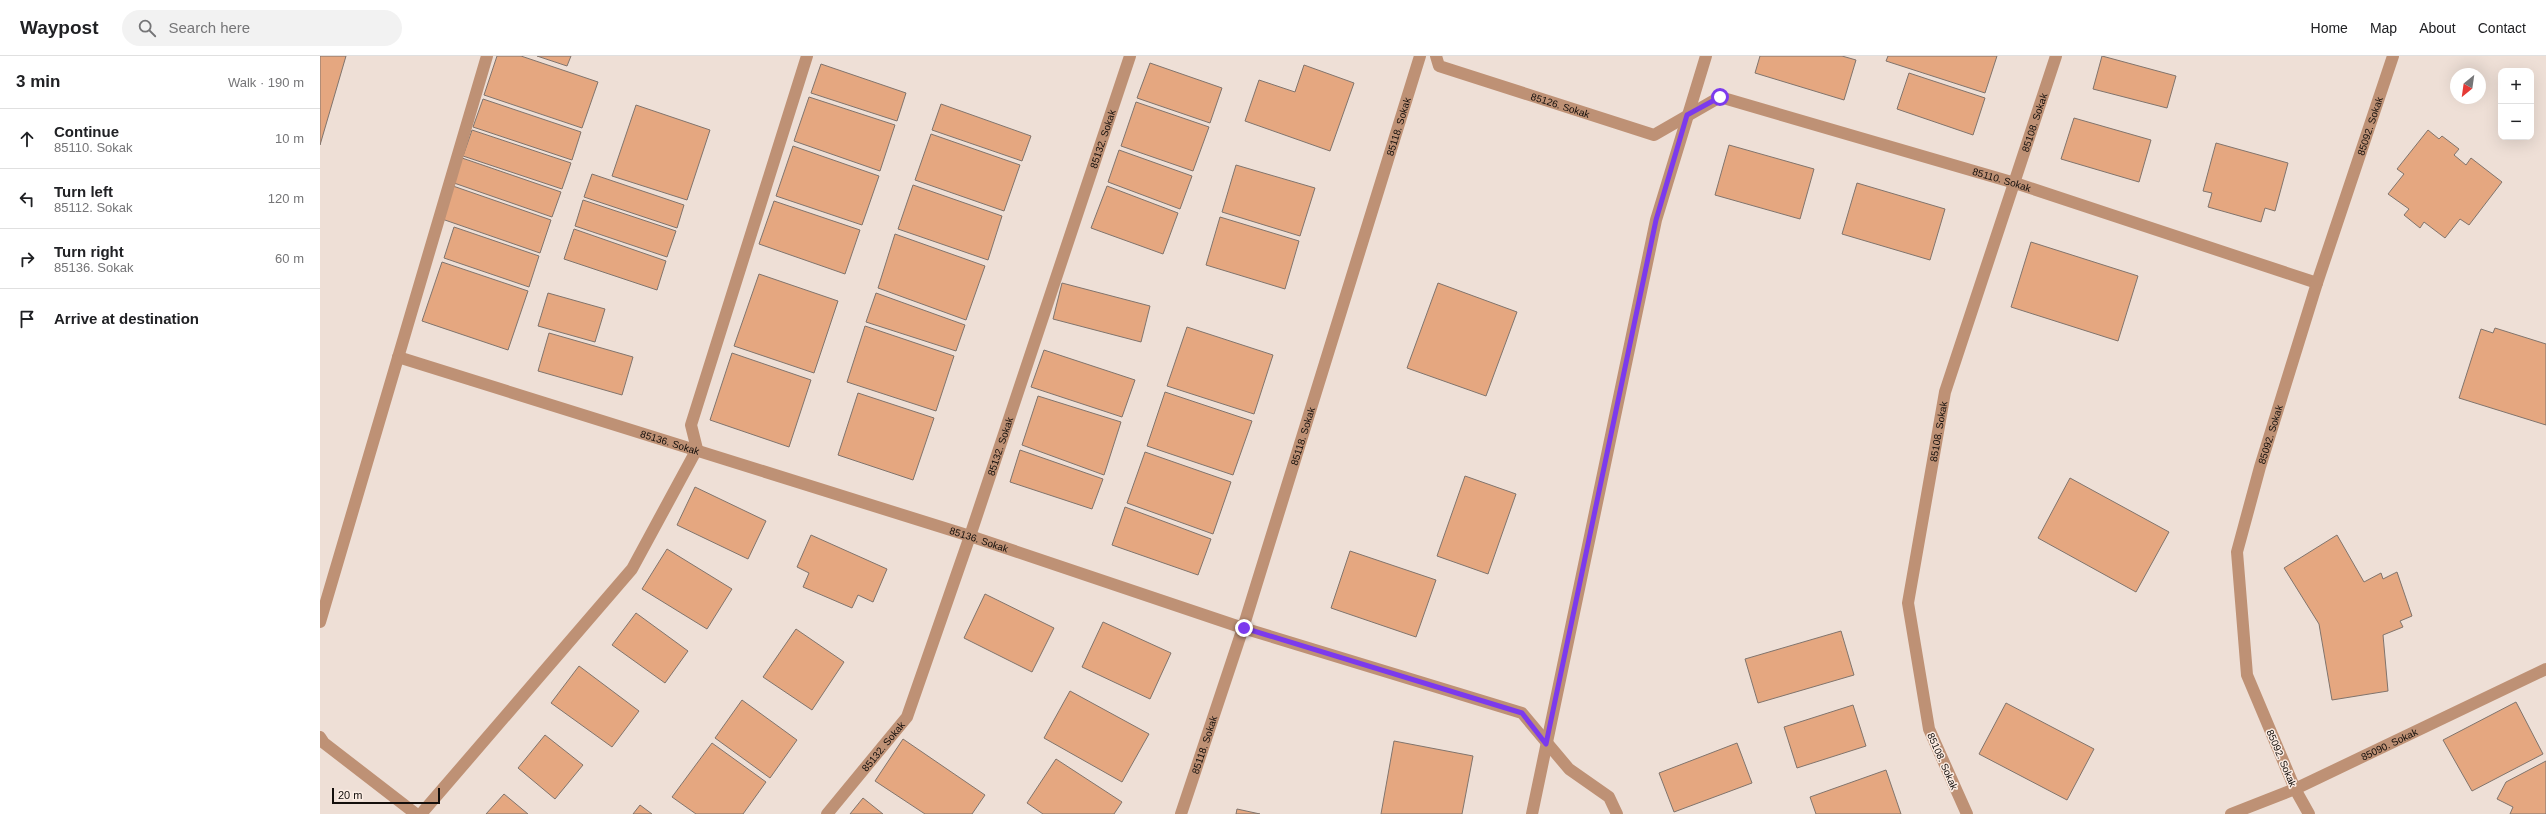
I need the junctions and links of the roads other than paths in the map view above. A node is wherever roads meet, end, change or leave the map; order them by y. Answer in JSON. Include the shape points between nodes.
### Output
{"nodes":[{"id":1,"x":487,"y":56,"type":"edge"},
{"id":2,"x":807,"y":56,"type":"edge"},
{"id":3,"x":1130,"y":56,"type":"edge"},
{"id":4,"x":1420,"y":56,"type":"edge"},
{"id":5,"x":1436,"y":56,"type":"edge"},
{"id":6,"x":1706,"y":56,"type":"edge"},
{"id":7,"x":2056,"y":56,"type":"edge"},
{"id":8,"x":2393,"y":57,"type":"edge"},
{"id":9,"x":1687,"y":115,"type":"junction"},
{"id":10,"x":2015,"y":183,"type":"junction"},
{"id":11,"x":2317,"y":282,"type":"junction"},
{"id":12,"x":398,"y":357,"type":"junction"},
{"id":13,"x":697,"y":449,"type":"junction"},
{"id":14,"x":970,"y":536,"type":"junction"},
{"id":15,"x":320,"y":622,"type":"edge"},
{"id":16,"x":1244,"y":628,"type":"junction"},
{"id":17,"x":2546,"y":669,"type":"edge"},
{"id":18,"x":321,"y":741,"type":"edge"},
{"id":19,"x":1546,"y":744,"type":"junction"},
{"id":20,"x":2295,"y":789,"type":"junction"},
{"id":21,"x":416,"y":814,"type":"edge"},
{"id":22,"x":421,"y":814,"type":"edge"},
{"id":23,"x":828,"y":814,"type":"edge"},
{"id":24,"x":1181,"y":814,"type":"edge"},
{"id":25,"x":1532,"y":814,"type":"edge"},
{"id":26,"x":1617,"y":814,"type":"edge"},
{"id":27,"x":1967,"y":814,"type":"edge"},
{"id":28,"x":2231,"y":814,"type":"edge"},
{"id":29,"x":2309,"y":814,"type":"edge"}],
"edges":[{"from":1,"to":12,"type":"street"},
{"from":2,"to":13,"type":"street","via":[[691,425]]},
{"from":3,"to":14,"type":"street","name":"85132. Sokak"},
{"from":4,"to":16,"type":"street","name":"85118. Sokak"},
{"from":5,"to":9,"type":"street","name":"85126. Sokak","via":[[1439,66],[1654,135]]},
{"from":6,"to":9,"type":"street"},
{"from":7,"to":10,"type":"street","name":"85108. Sokak"},
{"from":8,"to":11,"type":"street","name":"85092. Sokak"},
{"from":9,"to":10,"type":"street","name":"85110. Sokak","via":[[1720,97]]},
{"from":9,"to":19,"type":"street","via":[[1656,220]]},
{"from":10,"to":11,"type":"street","name":"85110. Sokak"},
{"from":10,"to":27,"type":"street","name":"85108. Sokak","via":[[1945,392],[1908,603],[1929,729]]},
{"from":11,"to":20,"type":"street","name":"85092. Sokak","via":[[2260,467],[2237,552],[2247,675]]},
{"from":12,"to":13,"type":"street","name":"85136. Sokak"},
{"from":12,"to":15,"type":"street"},
{"from":13,"to":14,"type":"street","name":"85136. Sokak"},
{"from":13,"to":22,"type":"street","via":[[632,568]]},
{"from":14,"to":16,"type":"street","name":"85136. Sokak"},
{"from":14,"to":23,"type":"street","name":"85132. Sokak","via":[[907,717]]},
{"from":16,"to":19,"type":"street","name":"85136. Sokak","via":[[1522,713]]},
{"from":16,"to":24,"type":"street","name":"85118. Sokak"},
{"from":17,"to":20,"type":"street","name":"85090. Sokak"},
{"from":18,"to":21,"type":"street"},
{"from":19,"to":25,"type":"street"},
{"from":19,"to":26,"type":"street","name":"85136. Sokak","via":[[1569,769],[1608,797]]},
{"from":20,"to":28,"type":"street","name":"85090. Sokak"},
{"from":20,"to":29,"type":"street","name":"85092. Sokak"}]}
